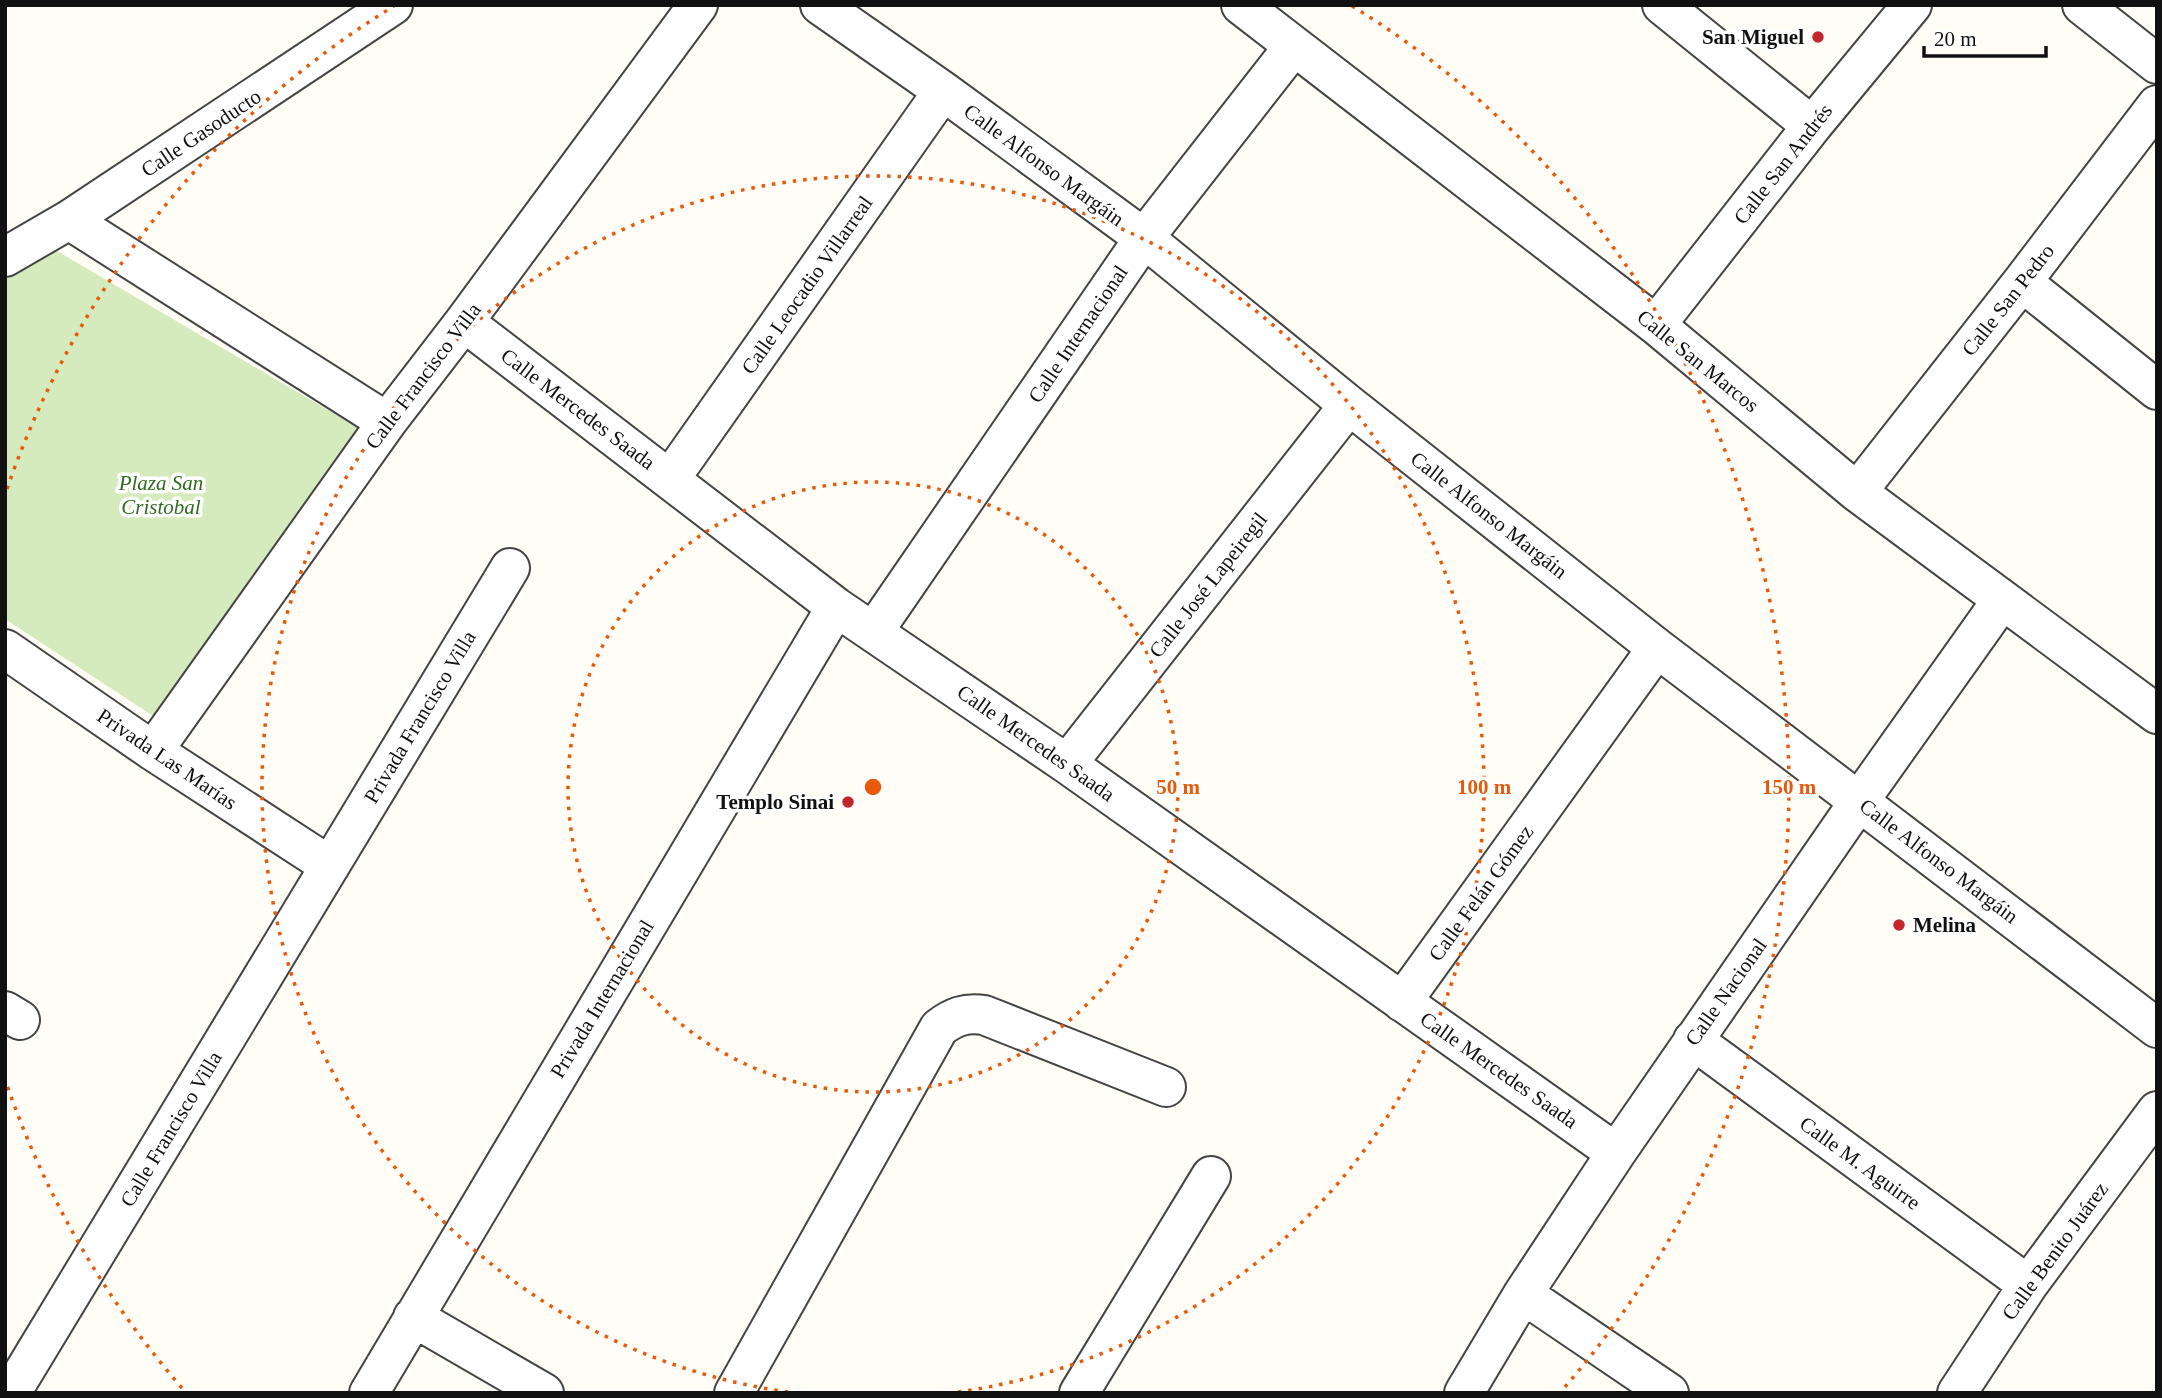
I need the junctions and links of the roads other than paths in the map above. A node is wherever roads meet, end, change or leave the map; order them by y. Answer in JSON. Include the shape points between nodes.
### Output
{"nodes":[{"id":1,"x":393,"y":5,"type":"edge"},
{"id":2,"x":698,"y":5,"type":"edge"},
{"id":3,"x":820,"y":5,"type":"edge"},
{"id":4,"x":1241,"y":5,"type":"edge"},
{"id":5,"x":1662,"y":5,"type":"edge"},
{"id":6,"x":1912,"y":5,"type":"edge"},
{"id":7,"x":2082,"y":5,"type":"edge"},
{"id":8,"x":1294,"y":46,"type":"junction"},
{"id":9,"x":2157,"y":64,"type":"edge"},
{"id":10,"x":943,"y":91,"type":"junction"},
{"id":11,"x":2157,"y":105,"type":"edge"},
{"id":12,"x":1812,"y":126,"type":"junction"},
{"id":13,"x":69,"y":220,"type":"junction"},
{"id":14,"x":1144,"y":238,"type":"junction"},
{"id":15,"x":5,"y":257,"type":"edge"},
{"id":16,"x":2022,"y":282,"type":"junction"},
{"id":17,"x":464,"y":322,"type":"junction"},
{"id":18,"x":1656,"y":325,"type":"junction"},
{"id":19,"x":2157,"y":390,"type":"edge"},
{"id":20,"x":1349,"y":405,"type":"junction"},
{"id":21,"x":387,"y":422,"type":"junction"},
{"id":22,"x":670,"y":479,"type":"junction"},
{"id":23,"x":1857,"y":492,"type":"junction"},
{"id":24,"x":510,"y":568,"type":"dead end"},
{"id":25,"x":2002,"y":600,"type":"junction"},
{"id":26,"x":836,"y":607,"type":"junction"},
{"id":27,"x":874,"y":631,"type":"junction"},
{"id":28,"x":1657,"y":648,"type":"junction"},
{"id":29,"x":5,"y":649,"type":"edge"},
{"id":30,"x":2157,"y":714,"type":"edge"},
{"id":31,"x":153,"y":751,"type":"junction"},
{"id":32,"x":1067,"y":764,"type":"junction"},
{"id":33,"x":1860,"y":800,"type":"junction"},
{"id":34,"x":330,"y":866,"type":"junction"},
{"id":35,"x":1402,"y":1002,"type":"junction"},
{"id":36,"x":2157,"y":1028,"type":"edge"},
{"id":37,"x":1693,"y":1040,"type":"junction"},
{"id":38,"x":1166,"y":1087,"type":"dead end"},
{"id":39,"x":2157,"y":1111,"type":"edge"},
{"id":40,"x":1616,"y":1153,"type":"junction"},
{"id":41,"x":1211,"y":1176,"type":"dead end"},
{"id":42,"x":2028,"y":1285,"type":"junction"},
{"id":43,"x":1523,"y":1294,"type":"junction"},
{"id":44,"x":413,"y":1317,"type":"junction"},
{"id":45,"x":11,"y":1393,"type":"edge"},
{"id":46,"x":369,"y":1393,"type":"edge"},
{"id":47,"x":544,"y":1393,"type":"edge"},
{"id":48,"x":734,"y":1393,"type":"edge"},
{"id":49,"x":1079,"y":1393,"type":"edge"},
{"id":50,"x":1464,"y":1393,"type":"edge"},
{"id":51,"x":1668,"y":1393,"type":"edge"},
{"id":52,"x":1957,"y":1393,"type":"edge"}],
"edges":[{"from":1,"to":13,"type":"street","name":"Calle Gasoducto"},
{"from":2,"to":17,"type":"street","name":"Calle Francisco Villa"},
{"from":3,"to":10,"type":"street","name":"Calle Alfonso Margáin"},
{"from":4,"to":8,"type":"street","name":"Calle San Marcos"},
{"from":5,"to":12,"type":"street"},
{"from":6,"to":12,"type":"street","name":"Calle San Andrés"},
{"from":7,"to":9,"type":"street"},
{"from":8,"to":14,"type":"street","name":"Calle Internacional"},
{"from":8,"to":18,"type":"street","name":"Calle San Marcos"},
{"from":10,"to":14,"type":"street","name":"Calle Alfonso Margáin"},
{"from":10,"to":22,"type":"street","name":"Calle Leocadio Villarreal"},
{"from":11,"to":16,"type":"street","name":"Calle San Pedro"},
{"from":12,"to":18,"type":"street","name":"Calle San Andrés"},
{"from":13,"to":15,"type":"street","name":"Calle Gasoducto"},
{"from":13,"to":21,"type":"street"},
{"from":14,"to":20,"type":"street","name":"Calle Alfonso Margáin"},
{"from":14,"to":27,"type":"street","name":"Calle Internacional"},
{"from":16,"to":19,"type":"street"},
{"from":16,"to":23,"type":"street","name":"Calle San Pedro"},
{"from":17,"to":21,"type":"street","name":"Calle Francisco Villa"},
{"from":17,"to":22,"type":"street","name":"Calle Mercedes Saada"},
{"from":18,"to":23,"type":"street","name":"Calle San Marcos"},
{"from":20,"to":28,"type":"street","name":"Calle Alfonso Margáin"},
{"from":20,"to":32,"type":"street","name":"Calle José Lapeiregil"},
{"from":21,"to":31,"type":"street","name":"Calle Francisco Villa"},
{"from":22,"to":26,"type":"street","name":"Calle Mercedes Saada"},
{"from":23,"to":25,"type":"street","name":"Calle San Marcos"},
{"from":24,"to":34,"type":"street","name":"Privada Francisco Villa"},
{"from":25,"to":30,"type":"street","name":"Calle San Marcos"},
{"from":25,"to":33,"type":"street","name":"Calle Nacional"},
{"from":26,"to":27,"type":"street","name":"Calle Mercedes Saada"},
{"from":26,"to":44,"type":"street","name":"Privada Internacional"},
{"from":27,"to":32,"type":"street","name":"Calle Mercedes Saada"},
{"from":28,"to":33,"type":"street","name":"Calle Alfonso Margáin"},
{"from":28,"to":35,"type":"street","name":"Calle Felán Gómez"},
{"from":29,"to":31,"type":"street","name":"Privada Las Marías"},
{"from":31,"to":34,"type":"street","name":"Privada Las Marías"},
{"from":32,"to":35,"type":"street","name":"Calle Mercedes Saada"},
{"from":33,"to":36,"type":"street","name":"Calle Alfonso Margáin"},
{"from":33,"to":37,"type":"street","name":"Calle Nacional"},
{"from":34,"to":45,"type":"street","name":"Calle Francisco Villa"},
{"from":35,"to":40,"type":"street","name":"Calle Mercedes Saada"},
{"from":37,"to":40,"type":"street","name":"Calle Nacional"},
{"from":37,"to":42,"type":"street","name":"Calle M. Aguirre"},
{"from":38,"to":48,"type":"street","via":[[984,1016],[950,1019],[939,1028]]},
{"from":39,"to":42,"type":"street","name":"Calle Benito Juárez"},
{"from":40,"to":43,"type":"street","name":"Calle Nacional"},
{"from":41,"to":49,"type":"street"},
{"from":42,"to":52,"type":"street","name":"Calle Benito Juárez"},
{"from":43,"to":50,"type":"street","name":"Calle Nacional"},
{"from":43,"to":51,"type":"street"},
{"from":44,"to":46,"type":"street","name":"Privada Internacional"},
{"from":44,"to":47,"type":"street"}]}
